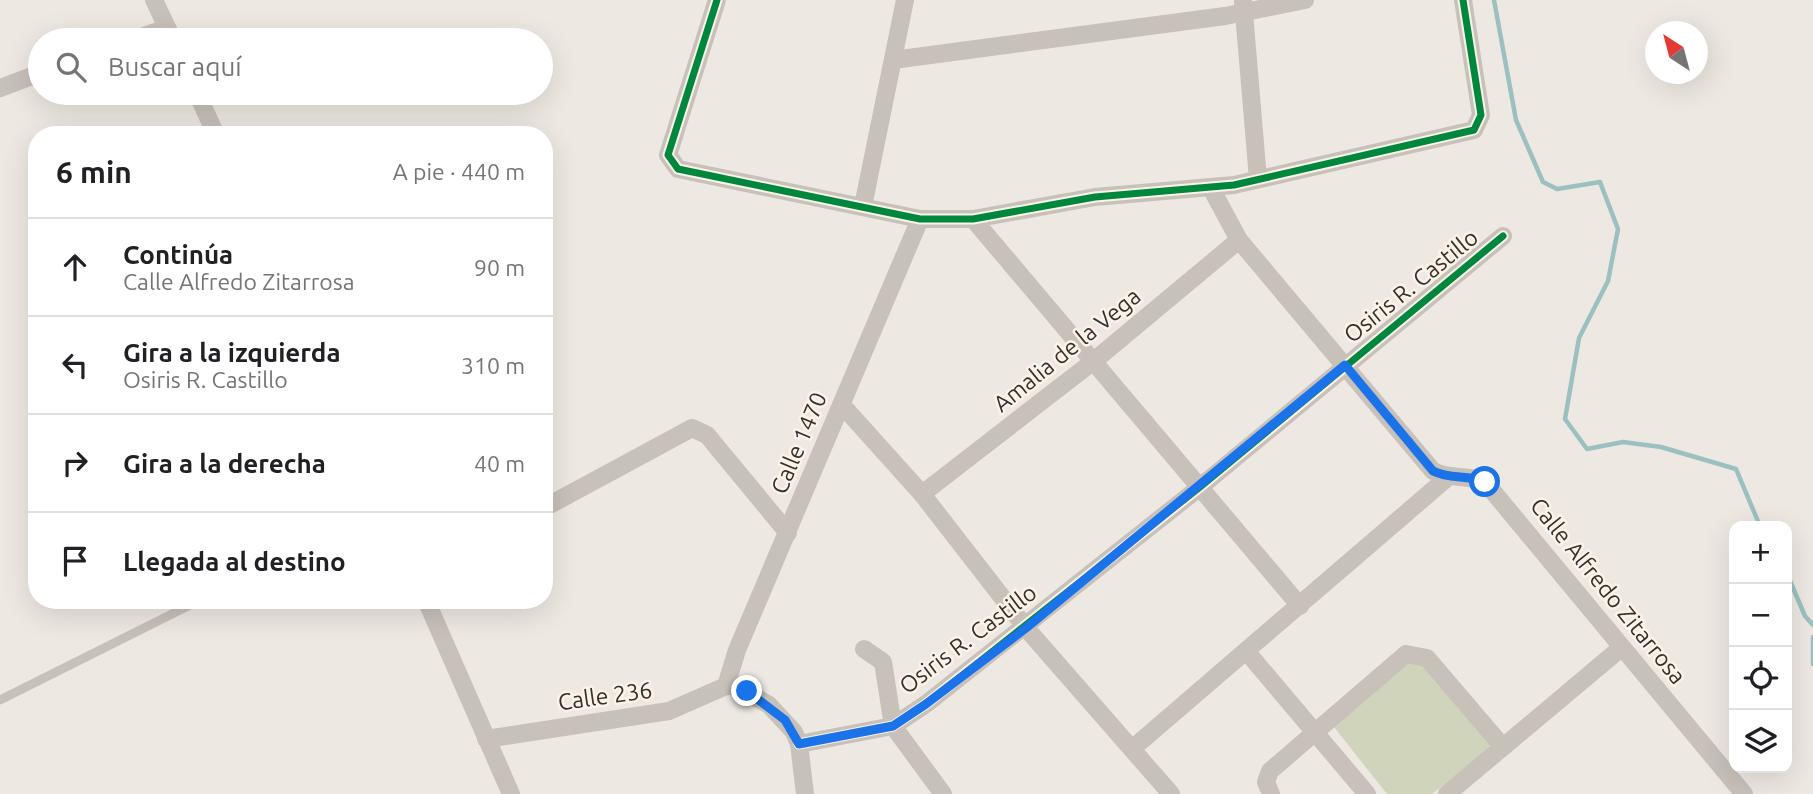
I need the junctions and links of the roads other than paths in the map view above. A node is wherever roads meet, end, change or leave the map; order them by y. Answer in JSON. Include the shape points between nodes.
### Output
{"nodes":[{"id":1,"x":153,"y":0,"type":"edge"},
{"id":2,"x":717,"y":0,"type":"edge"},
{"id":3,"x":905,"y":0,"type":"edge"},
{"id":4,"x":1305,"y":0,"type":"edge"},
{"id":5,"x":1463,"y":0,"type":"edge"},
{"id":6,"x":1244,"y":6,"type":"edge"},
{"id":7,"x":167,"y":28,"type":"edge"},
{"id":8,"x":893,"y":60,"type":"junction"},
{"id":9,"x":28,"y":78,"type":"edge"},
{"id":10,"x":0,"y":88,"type":"edge"},
{"id":11,"x":202,"y":105,"type":"edge"},
{"id":12,"x":212,"y":126,"type":"edge"},
{"id":13,"x":1258,"y":179,"type":"junction"},
{"id":14,"x":1211,"y":187,"type":"junction"},
{"id":15,"x":863,"y":205,"type":"junction"},
{"id":16,"x":920,"y":219,"type":"junction"},
{"id":17,"x":974,"y":219,"type":"junction"},
{"id":18,"x":1503,"y":236,"type":"dead end"},
{"id":19,"x":1239,"y":240,"type":"junction"},
{"id":20,"x":1095,"y":360,"type":"junction"},
{"id":21,"x":1345,"y":365,"type":"junction"},
{"id":22,"x":842,"y":405,"type":"junction"},
{"id":23,"x":1447,"y":478,"type":"junction"},
{"id":24,"x":1200,"y":487,"type":"junction"},
{"id":25,"x":922,"y":494,"type":"junction"},
{"id":26,"x":553,"y":503,"type":"edge"},
{"id":27,"x":788,"y":533,"type":"junction"},
{"id":28,"x":1300,"y":606,"type":"junction"},
{"id":29,"x":182,"y":609,"type":"edge"},
{"id":30,"x":430,"y":609,"type":"edge"},
{"id":31,"x":1026,"y":628,"type":"junction"},
{"id":32,"x":864,"y":649,"type":"dead end"},
{"id":33,"x":1621,"y":649,"type":"junction"},
{"id":34,"x":1247,"y":652,"type":"junction"},
{"id":35,"x":726,"y":686,"type":"junction"},
{"id":36,"x":0,"y":700,"type":"edge"},
{"id":37,"x":893,"y":726,"type":"junction"},
{"id":38,"x":1315,"y":730,"type":"junction"},
{"id":39,"x":486,"y":739,"type":"junction"},
{"id":40,"x":799,"y":744,"type":"junction"},
{"id":41,"x":1133,"y":747,"type":"junction"},
{"id":42,"x":1503,"y":747,"type":"junction"},
{"id":43,"x":511,"y":794,"type":"edge"},
{"id":44,"x":805,"y":794,"type":"edge"},
{"id":45,"x":943,"y":794,"type":"edge"},
{"id":46,"x":1171,"y":794,"type":"edge"},
{"id":47,"x":1271,"y":794,"type":"edge"},
{"id":48,"x":1367,"y":794,"type":"edge"},
{"id":49,"x":1447,"y":794,"type":"edge"},
{"id":50,"x":1744,"y":794,"type":"edge"}],
"edges":[{"from":1,"to":7,"type":"street"},
{"from":2,"to":15,"type":"street","via":[[668,155],[678,169]]},
{"from":3,"to":8,"type":"street"},
{"from":4,"to":6,"type":"street"},
{"from":5,"to":13,"type":"street","via":[[1481,115],[1474,130]]},
{"from":6,"to":8,"type":"street"},
{"from":6,"to":13,"type":"street"},
{"from":8,"to":15,"type":"street"},
{"from":9,"to":10,"type":"street"},
{"from":11,"to":12,"type":"street"},
{"from":13,"to":14,"type":"street"},
{"from":14,"to":17,"type":"street","via":[[1096,197]]},
{"from":14,"to":19,"type":"street"},
{"from":15,"to":16,"type":"street"},
{"from":16,"to":17,"type":"street"},
{"from":16,"to":22,"type":"street","name":"Calle 1470"},
{"from":17,"to":20,"type":"street"},
{"from":18,"to":21,"type":"street","name":"Osiris R. Castillo"},
{"from":19,"to":20,"type":"street","name":"Amalia de la Vega"},
{"from":19,"to":21,"type":"street"},
{"from":20,"to":24,"type":"street"},
{"from":20,"to":25,"type":"street","name":"Amalia de la Vega"},
{"from":21,"to":23,"type":"street","via":[[1433,471]]},
{"from":21,"to":24,"type":"street","name":"Osiris R. Castillo"},
{"from":22,"to":25,"type":"street"},
{"from":22,"to":27,"type":"street","name":"Calle 1470"},
{"from":23,"to":28,"type":"street"},
{"from":23,"to":33,"type":"street","name":"Calle Alfredo Zitarrosa","via":[[1471,476],[1485,482]]},
{"from":24,"to":28,"type":"street"},
{"from":24,"to":31,"type":"street","name":"Osiris R. Castillo"},
{"from":25,"to":31,"type":"street"},
{"from":26,"to":27,"type":"street","via":[[692,428],[707,435]]},
{"from":27,"to":35,"type":"street","name":"Calle 1470"},
{"from":28,"to":34,"type":"street"},
{"from":29,"to":36,"type":"lane"},
{"from":30,"to":39,"type":"street"},
{"from":31,"to":37,"type":"street","name":"Osiris R. Castillo"},
{"from":31,"to":41,"type":"street"},
{"from":32,"to":37,"type":"street","via":[[883,662]]},
{"from":33,"to":42,"type":"street"},
{"from":33,"to":50,"type":"street","name":"Calle Alfredo Zitarrosa"},
{"from":34,"to":38,"type":"street"},
{"from":34,"to":41,"type":"street"},
{"from":35,"to":39,"type":"street","name":"Calle 236","via":[[669,711]]},
{"from":35,"to":40,"type":"street","via":[[736,686],[769,705],[785,720]]},
{"from":37,"to":40,"type":"street","name":"Osiris R. Castillo"},
{"from":37,"to":45,"type":"street"},
{"from":38,"to":42,"type":"street","via":[[1401,656],[1417,654],[1439,670]]},
{"from":38,"to":47,"type":"street","via":[[1270,771],[1266,782]]},
{"from":38,"to":48,"type":"street"},
{"from":39,"to":43,"type":"street"},
{"from":40,"to":44,"type":"street"},
{"from":41,"to":46,"type":"street"},
{"from":42,"to":49,"type":"street"}]}
